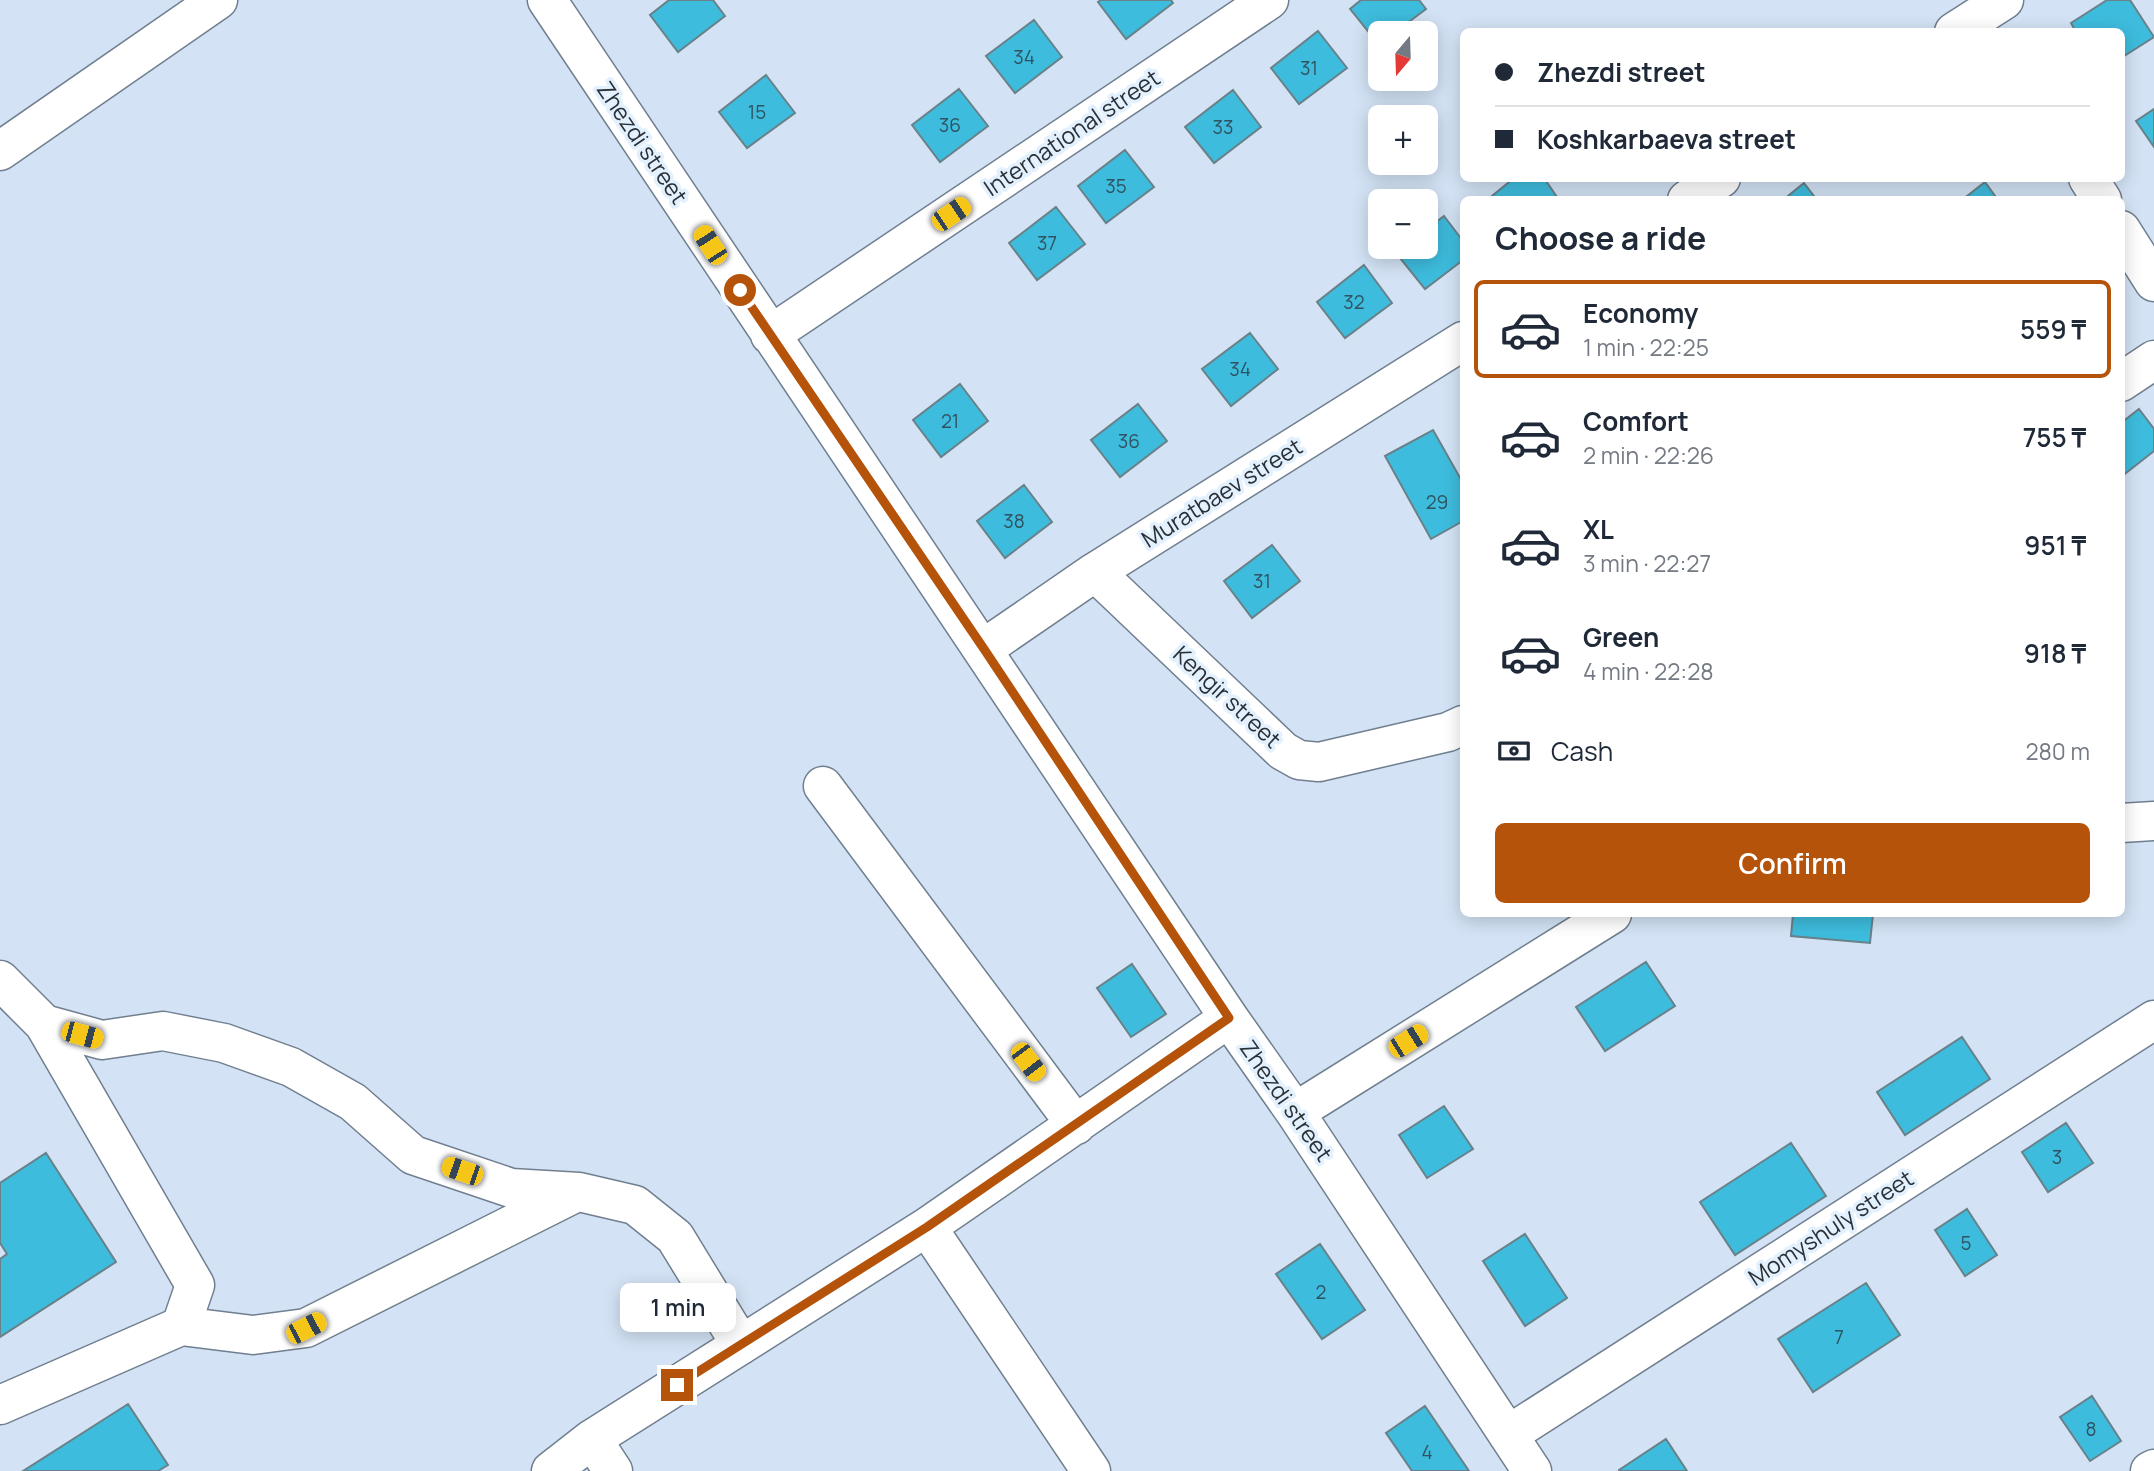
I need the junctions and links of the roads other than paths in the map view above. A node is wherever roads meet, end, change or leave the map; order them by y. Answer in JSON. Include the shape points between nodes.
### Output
{"nodes":[{"id":1,"x":218,"y":0,"type":"edge"},
{"id":2,"x":1269,"y":0,"type":"edge"},
{"id":3,"x":564,"y":6,"type":"edge"},
{"id":4,"x":0,"y":151,"type":"edge"},
{"id":5,"x":1715,"y":182,"type":"edge"},
{"id":6,"x":1694,"y":196,"type":"edge"},
{"id":7,"x":2125,"y":236,"type":"edge"},
{"id":8,"x":2154,"y":282,"type":"edge"},
{"id":9,"x":770,"y":335,"type":"junction"},
{"id":10,"x":1460,"y":343,"type":"edge"},
{"id":11,"x":2154,"y":360,"type":"edge"},
{"id":12,"x":2125,"y":379,"type":"edge"},
{"id":13,"x":1095,"y":572,"type":"junction"},
{"id":14,"x":984,"y":649,"type":"junction"},
{"id":15,"x":1460,"y":726,"type":"edge"},
{"id":16,"x":823,"y":786,"type":"dead end"},
{"id":17,"x":2154,"y":821,"type":"edge"},
{"id":18,"x":2125,"y":823,"type":"edge"},
{"id":19,"x":1607,"y":917,"type":"edge"},
{"id":20,"x":0,"y":979,"type":"edge"},
{"id":21,"x":1229,"y":1018,"type":"junction"},
{"id":22,"x":2154,"y":1020,"type":"edge"},
{"id":23,"x":44,"y":1024,"type":"junction"},
{"id":24,"x":1295,"y":1112,"type":"junction"},
{"id":25,"x":1076,"y":1125,"type":"junction"},
{"id":26,"x":579,"y":1192,"type":"junction"},
{"id":27,"x":927,"y":1227,"type":"junction"},
{"id":28,"x":181,"y":1326,"type":"junction"},
{"id":29,"x":741,"y":1345,"type":"junction"},
{"id":30,"x":0,"y":1405,"type":"edge"},
{"id":31,"x":1508,"y":1435,"type":"junction"},
{"id":32,"x":592,"y":1439,"type":"junction"},
{"id":33,"x":551,"y":1471,"type":"edge"},
{"id":34,"x":613,"y":1471,"type":"edge"},
{"id":35,"x":1091,"y":1471,"type":"edge"},
{"id":36,"x":1532,"y":1471,"type":"edge"}],
"edges":[{"from":1,"to":4,"type":"street"},
{"from":2,"to":9,"type":"street","name":"International street"},
{"from":3,"to":9,"type":"street","name":"Zhezdi street"},
{"from":5,"to":6,"type":"street"},
{"from":7,"to":8,"type":"street"},
{"from":9,"to":14,"type":"street","name":"Zhezdi street"},
{"from":10,"to":13,"type":"street","name":"Muratbaev street"},
{"from":11,"to":12,"type":"street"},
{"from":13,"to":14,"type":"street","name":"Muratbaev street"},
{"from":13,"to":15,"type":"street","name":"Kengir street","via":[[1283,751],[1299,760],[1319,762]]},
{"from":14,"to":21,"type":"street","name":"Zhezdi street"},
{"from":16,"to":25,"type":"street"},
{"from":17,"to":18,"type":"street"},
{"from":19,"to":24,"type":"street"},
{"from":20,"to":23,"type":"street"},
{"from":21,"to":24,"type":"street","name":"Zhezdi street"},
{"from":21,"to":25,"type":"street"},
{"from":22,"to":31,"type":"street","name":"Momyshuly street"},
{"from":23,"to":26,"type":"street","via":[[102,1040],[163,1031],[224,1043],[291,1067],[353,1102],[413,1155],[511,1188]]},
{"from":23,"to":28,"type":"street","via":[[195,1285]]},
{"from":24,"to":31,"type":"street","name":"Zhezdi street"},
{"from":25,"to":27,"type":"street"},
{"from":26,"to":28,"type":"street","via":[[306,1328],[253,1335]]},
{"from":26,"to":29,"type":"street","via":[[635,1205],[675,1237]]},
{"from":27,"to":29,"type":"street"},
{"from":27,"to":35,"type":"street"},
{"from":28,"to":30,"type":"street"},
{"from":29,"to":32,"type":"street"},
{"from":31,"to":36,"type":"street","name":"Zhezdi street"},
{"from":32,"to":33,"type":"street"},
{"from":32,"to":34,"type":"street"}]}
